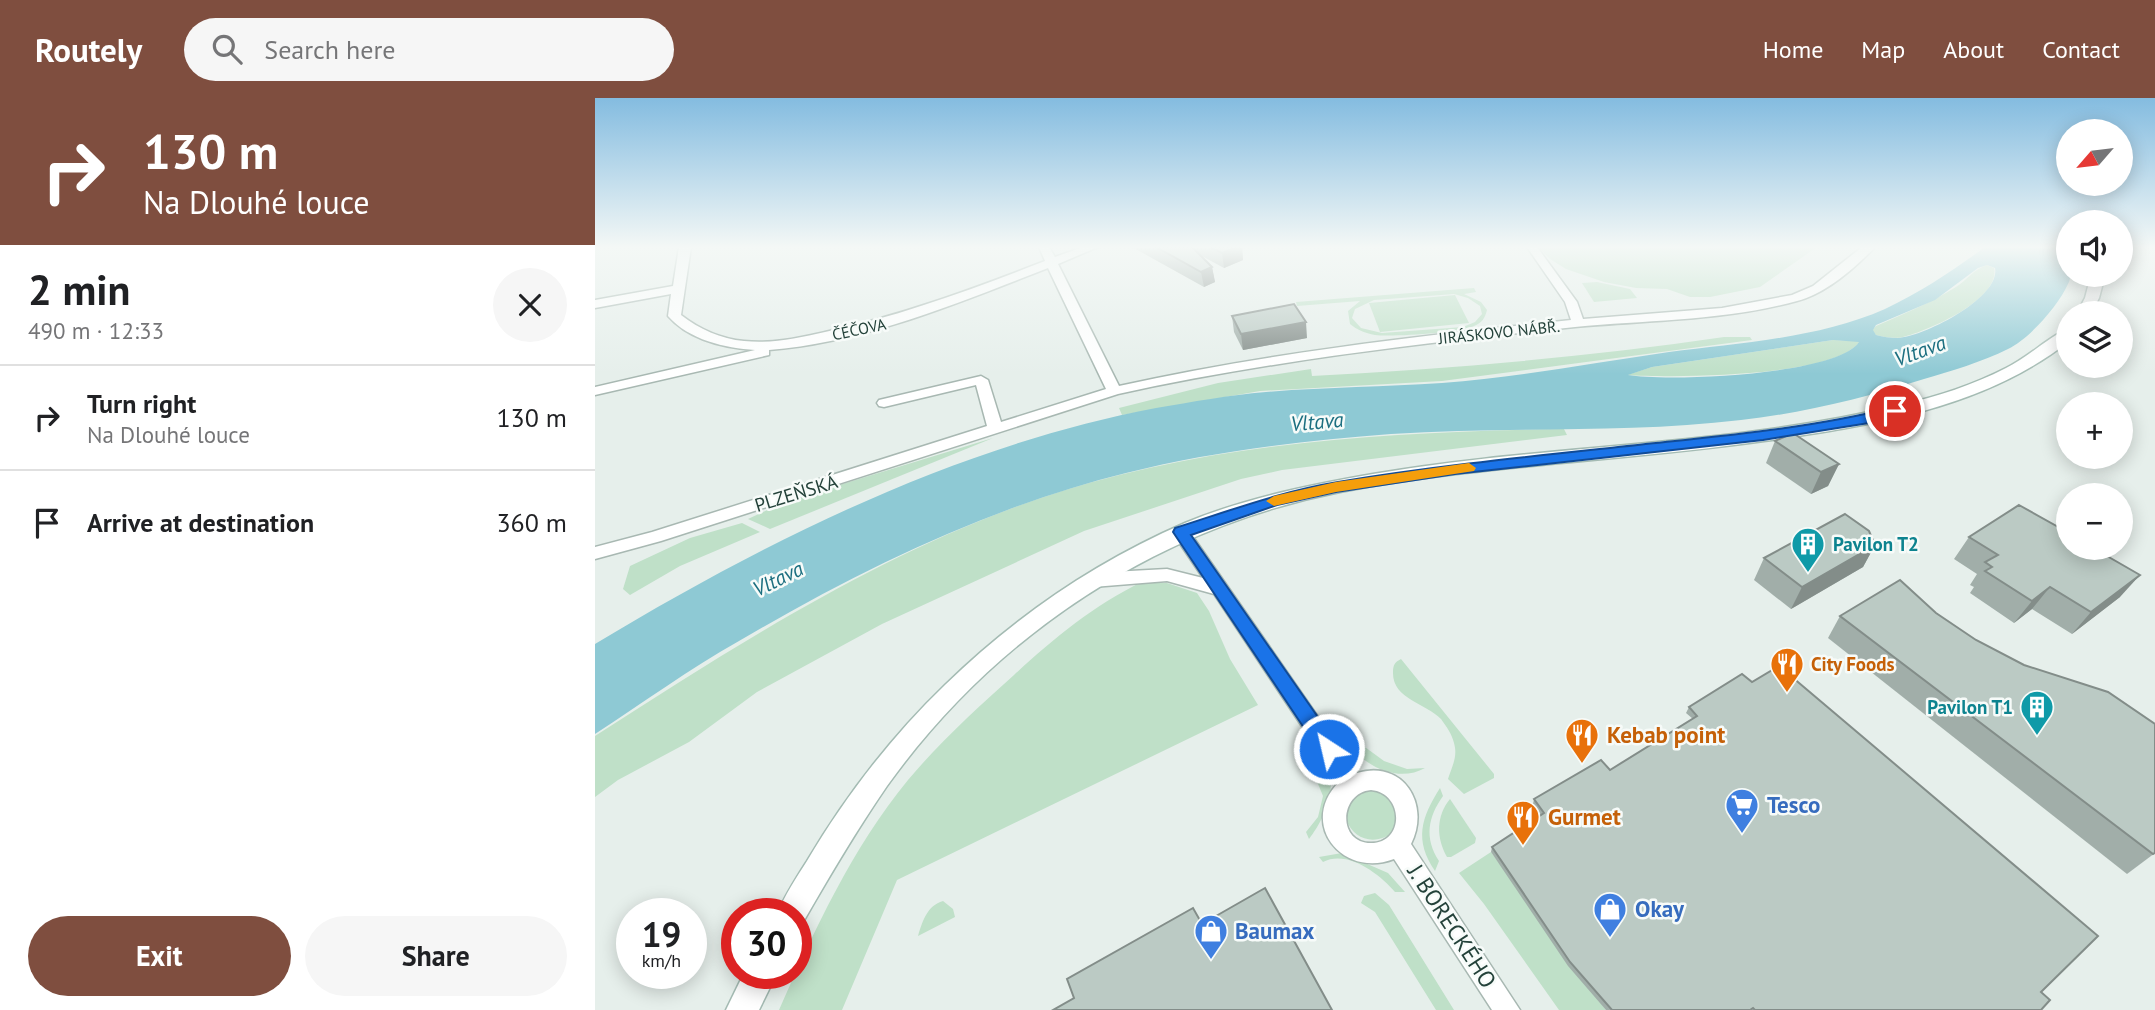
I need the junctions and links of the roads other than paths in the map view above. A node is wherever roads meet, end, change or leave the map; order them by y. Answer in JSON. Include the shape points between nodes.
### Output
{"nodes":[{"id":1,"x":677,"y":289,"type":"edge"},
{"id":2,"x":674,"y":290,"type":"edge"},
{"id":3,"x":979,"y":290,"type":"edge"},
{"id":4,"x":1064,"y":290,"type":"edge"},
{"id":5,"x":1562,"y":290,"type":"edge"},
{"id":6,"x":1816,"y":290,"type":"edge"},
{"id":7,"x":595,"y":304,"type":"edge"},
{"id":8,"x":1578,"y":323,"type":"junction"},
{"id":9,"x":780,"y":345,"type":"junction"},
{"id":10,"x":2056,"y":345,"type":"edge"},
{"id":11,"x":595,"y":391,"type":"edge"},
{"id":12,"x":1114,"y":391,"type":"junction"},
{"id":13,"x":884,"y":403,"type":"dead end"},
{"id":14,"x":996,"y":430,"type":"junction"},
{"id":15,"x":1181,"y":532,"type":"junction"},
{"id":16,"x":595,"y":553,"type":"edge"},
{"id":17,"x":1089,"y":580,"type":"junction"},
{"id":18,"x":1219,"y":589,"type":"junction"},
{"id":19,"x":1353,"y":785,"type":"junction"},
{"id":20,"x":1397,"y":843,"type":"junction"},
{"id":21,"x":801,"y":898,"type":"edge"},
{"id":22,"x":753,"y":989,"type":"edge"},
{"id":23,"x":742,"y":1010,"type":"edge"},
{"id":24,"x":1507,"y":1010,"type":"edge"}],
"edges":[{"from":1,"to":9,"type":"street","name":"ČÉČOVA","via":[[674,316],[686,326],[742,345]]},
{"from":2,"to":7,"type":"street"},
{"from":3,"to":9,"type":"street","name":"ČÉČOVA","via":[[900,320]]},
{"from":4,"to":12,"type":"street"},
{"from":5,"to":8,"type":"street"},
{"from":6,"to":8,"type":"street","name":"JIRÁSKOVO NÁBŘ.","via":[[1722,312]]},
{"from":8,"to":12,"type":"street","name":"JIRÁSKOVO NÁBŘ.","via":[[1413,341],[1190,374]]},
{"from":9,"to":11,"type":"street","name":"ČÉČOVA"},
{"from":10,"to":15,"type":"main road","via":[[2022,367],[1949,397],[1869,419],[1336,487],[1274,501]]},
{"from":12,"to":14,"type":"street","name":"PLZEŇSKÁ"},
{"from":13,"to":14,"type":"street","via":[[981,380]]},
{"from":14,"to":16,"type":"street","name":"PLZEŇSKÁ"},
{"from":15,"to":17,"type":"main road"},
{"from":15,"to":18,"type":"street"},
{"from":17,"to":18,"type":"street","via":[[1167,575]]},
{"from":17,"to":21,"type":"main road","via":[[985,659],[932,710],[872,783]]},
{"from":18,"to":19,"type":"street"},
{"from":19,"to":20,"type":"street","via":[[1376,781],[1404,798],[1410,822]]},
{"from":19,"to":20,"type":"street","via":[[1333,810],[1333,822],[1343,841],[1364,852]]},
{"from":20,"to":24,"type":"street","name":"J. BORECKÉHO"},
{"from":22,"to":23,"type":"main road"}]}
